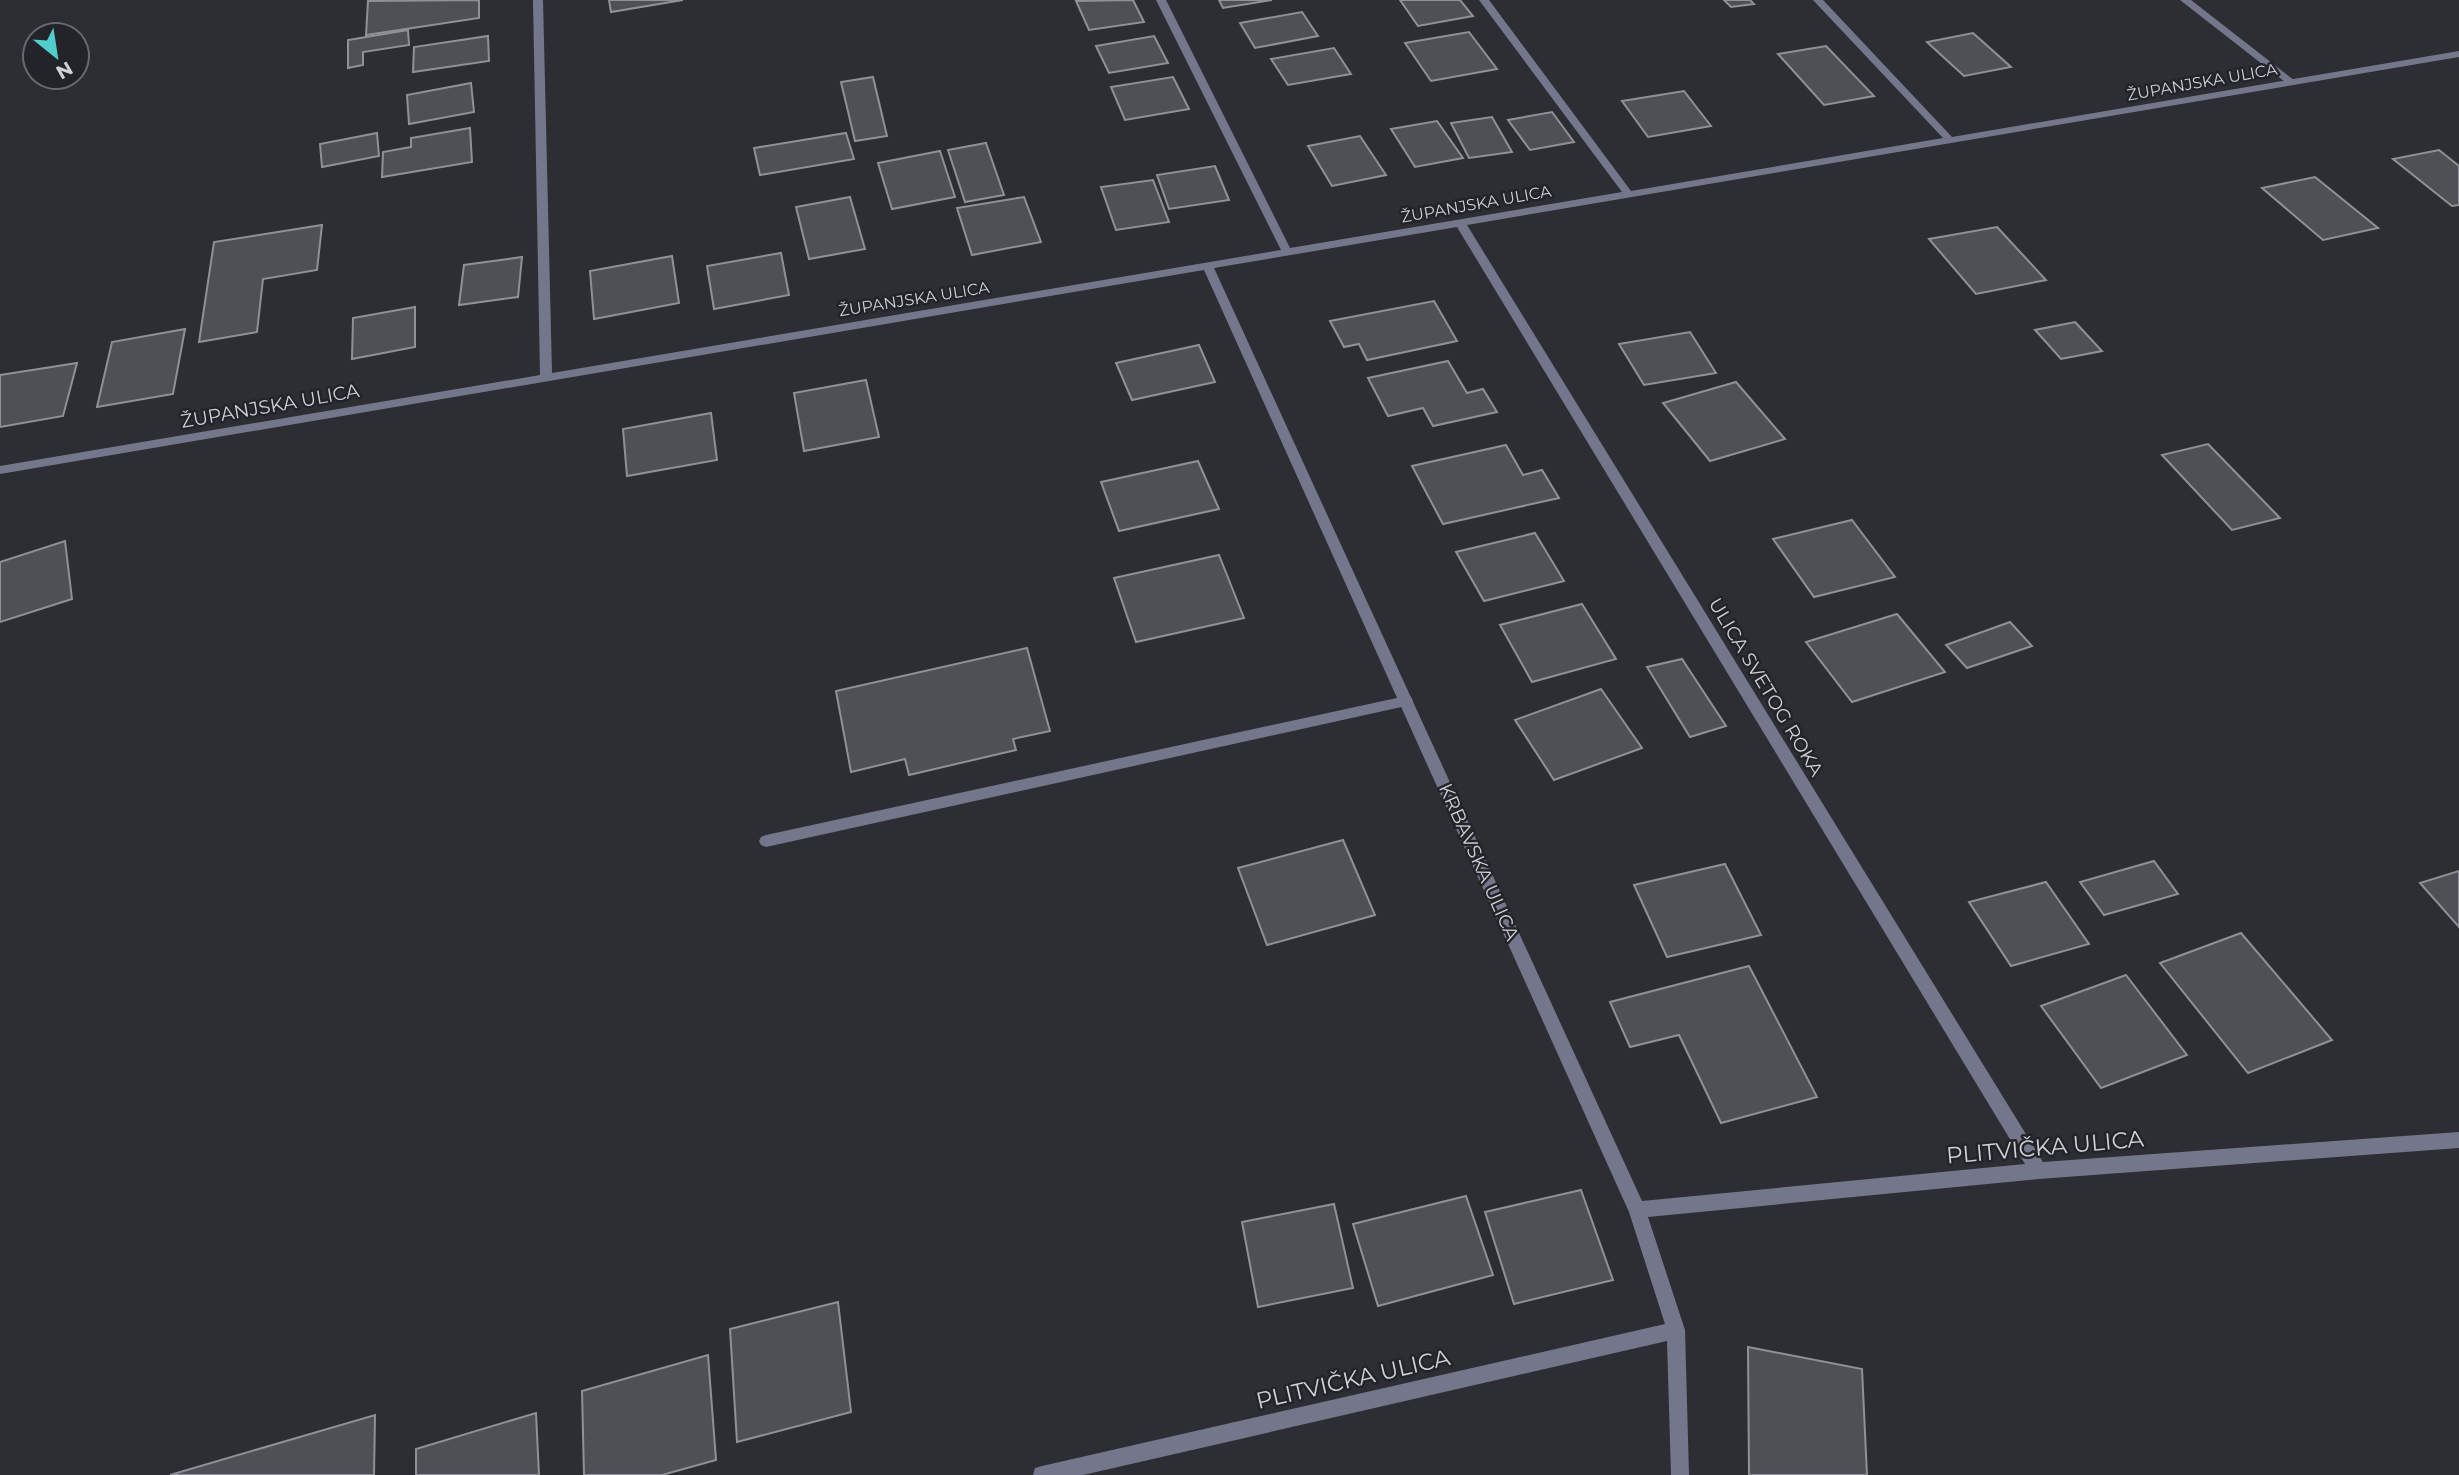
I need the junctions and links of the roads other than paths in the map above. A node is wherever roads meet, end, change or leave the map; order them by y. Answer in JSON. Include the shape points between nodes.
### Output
{"nodes":[{"id":1,"x":538,"y":0,"type":"edge"},
{"id":2,"x":1161,"y":0,"type":"edge"},
{"id":3,"x":1483,"y":0,"type":"edge"},
{"id":4,"x":1818,"y":0,"type":"edge"},
{"id":5,"x":2185,"y":0,"type":"edge"},
{"id":6,"x":2459,"y":54,"type":"edge"},
{"id":7,"x":2292,"y":83,"type":"junction"},
{"id":8,"x":1950,"y":140,"type":"junction"},
{"id":9,"x":1629,"y":194,"type":"junction"},
{"id":10,"x":1460,"y":223,"type":"junction"},
{"id":11,"x":1287,"y":252,"type":"junction"},
{"id":12,"x":1208,"y":266,"type":"junction"},
{"id":13,"x":546,"y":377,"type":"junction"},
{"id":14,"x":0,"y":470,"type":"edge"},
{"id":15,"x":1406,"y":701,"type":"junction"},
{"id":16,"x":766,"y":841,"type":"dead end"},
{"id":17,"x":2459,"y":1140,"type":"edge"},
{"id":18,"x":2039,"y":1171,"type":"junction"},
{"id":19,"x":1637,"y":1210,"type":"junction"},
{"id":20,"x":1676,"y":1330,"type":"junction"},
{"id":21,"x":1042,"y":1475,"type":"edge"},
{"id":22,"x":1680,"y":1475,"type":"edge"}],
"edges":[{"from":1,"to":13,"type":"street"},
{"from":2,"to":11,"type":"street"},
{"from":3,"to":9,"type":"street"},
{"from":4,"to":8,"type":"street"},
{"from":5,"to":7,"type":"street"},
{"from":6,"to":7,"type":"street","name":"ŽUPANJSKA ULICA"},
{"from":7,"to":8,"type":"street","name":"ŽUPANJSKA ULICA"},
{"from":8,"to":9,"type":"street","name":"ŽUPANJSKA ULICA"},
{"from":9,"to":10,"type":"street","name":"ŽUPANJSKA ULICA"},
{"from":10,"to":11,"type":"street","name":"ŽUPANJSKA ULICA"},
{"from":10,"to":18,"type":"street","name":"ULICA SVETOG ROKA"},
{"from":11,"to":12,"type":"street","name":"ŽUPANJSKA ULICA"},
{"from":12,"to":13,"type":"street","name":"ŽUPANJSKA ULICA"},
{"from":12,"to":15,"type":"street","name":"KRBAVSKA ULICA"},
{"from":13,"to":14,"type":"street","name":"ŽUPANJSKA ULICA"},
{"from":15,"to":16,"type":"street"},
{"from":15,"to":19,"type":"street","name":"KRBAVSKA ULICA"},
{"from":17,"to":18,"type":"street","name":"PLITVIČKA ULICA"},
{"from":18,"to":19,"type":"street","name":"PLITVIČKA ULICA"},
{"from":19,"to":20,"type":"street","name":"KRBAVSKA ULICA"},
{"from":20,"to":21,"type":"street","name":"PLITVIČKA ULICA"},
{"from":20,"to":22,"type":"street","name":"KRBAVSKA ULICA"}]}
